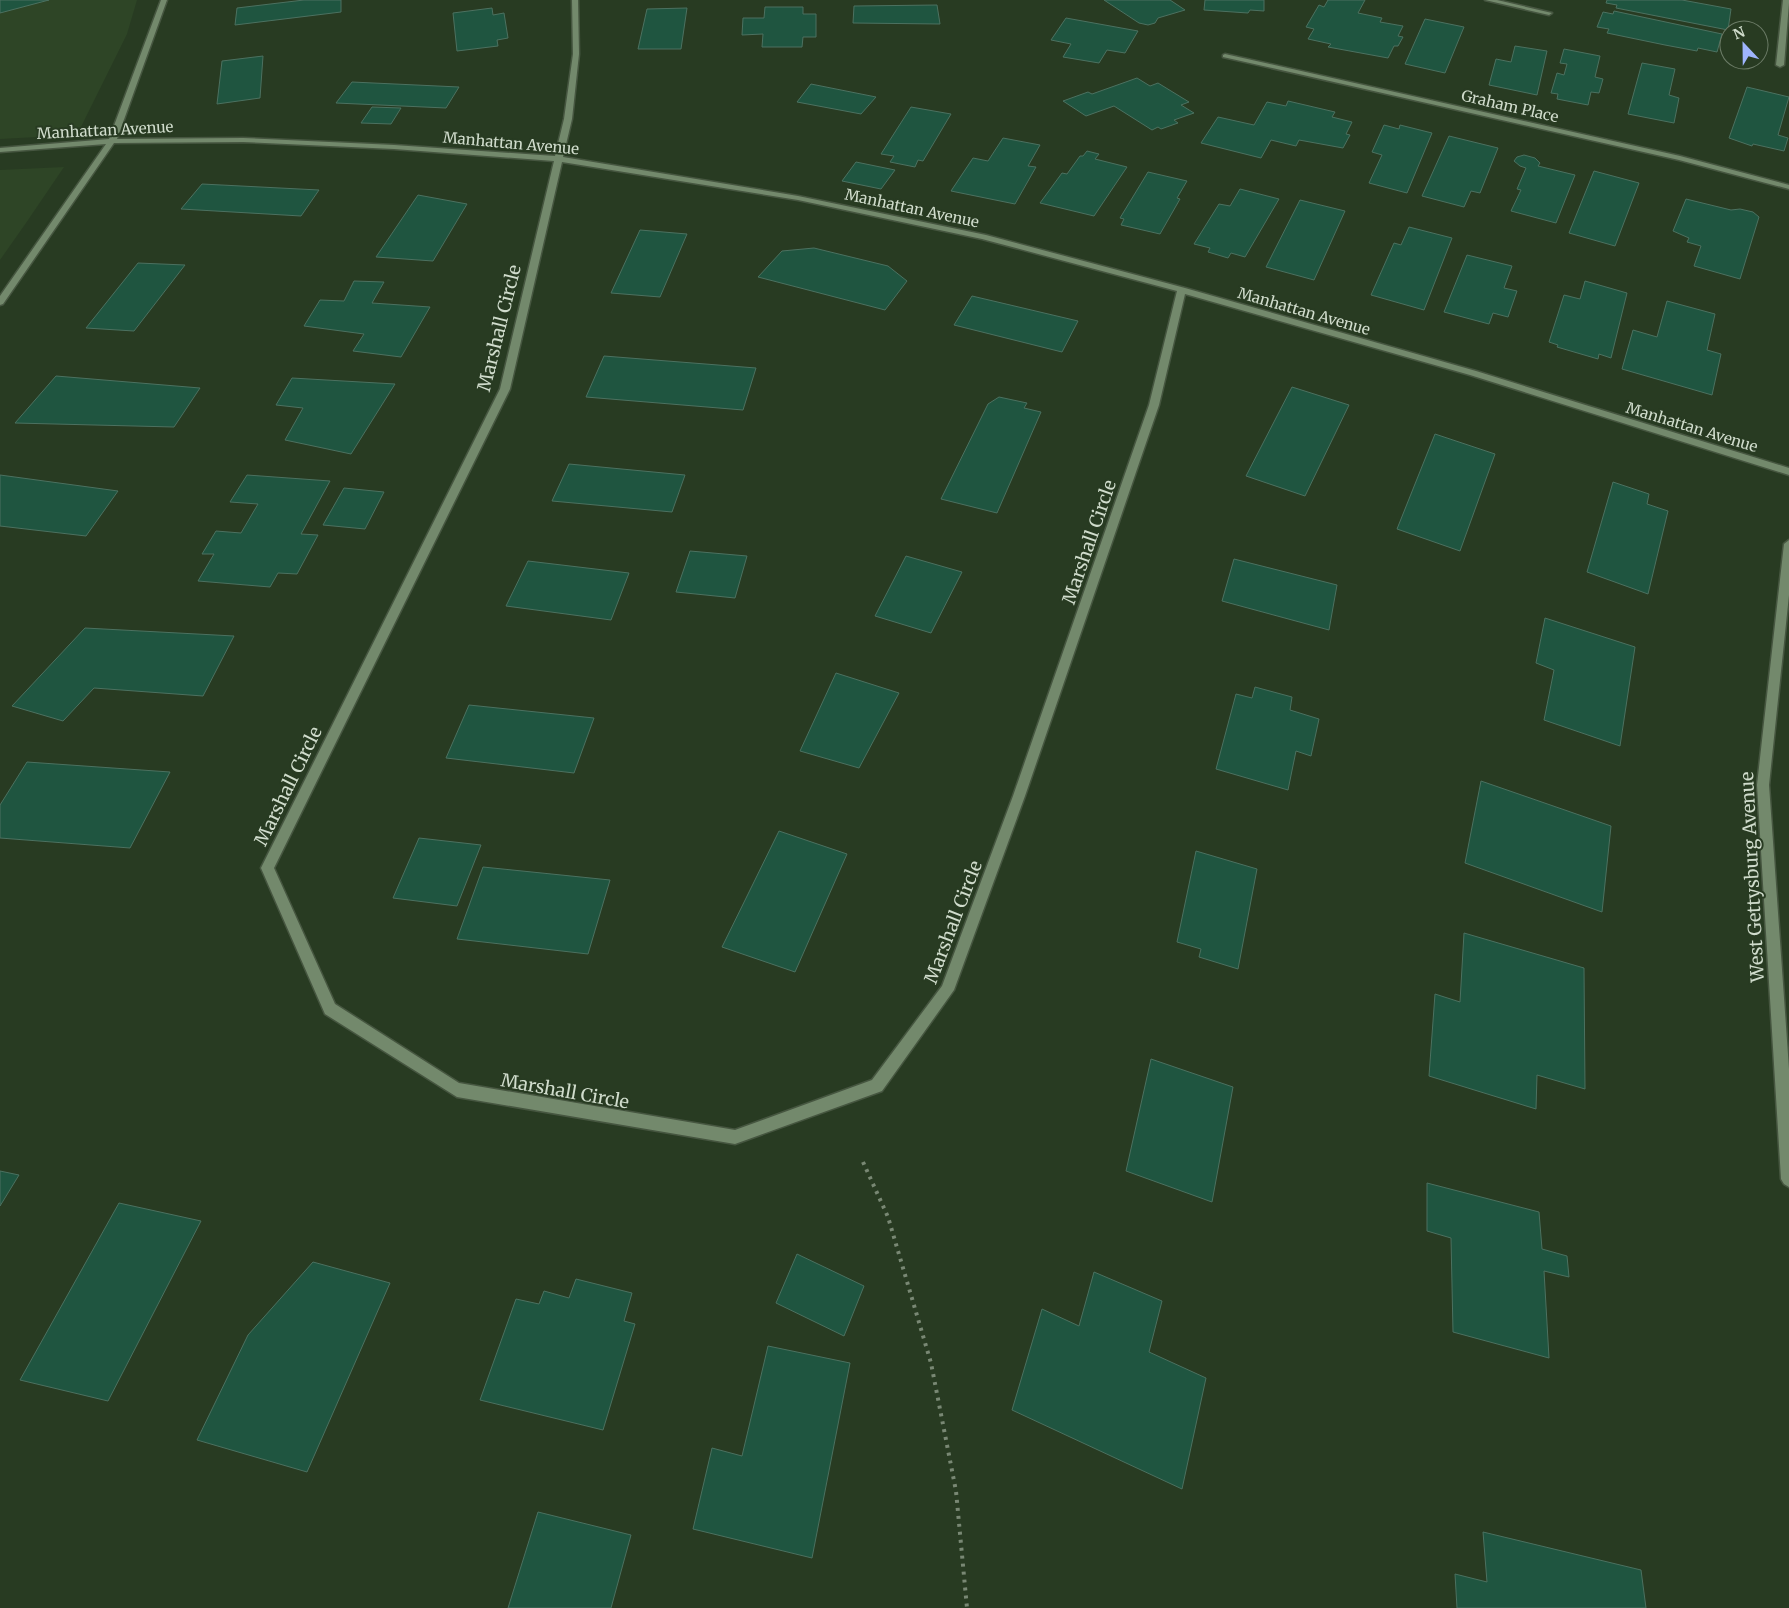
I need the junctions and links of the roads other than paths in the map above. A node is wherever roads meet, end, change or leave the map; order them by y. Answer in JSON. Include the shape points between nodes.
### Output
{"nodes":[{"id":1,"x":164,"y":0,"type":"edge"},
{"id":2,"x":575,"y":0,"type":"edge"},
{"id":3,"x":1488,"y":0,"type":"edge"},
{"id":4,"x":1786,"y":0,"type":"edge"},
{"id":5,"x":1549,"y":13,"type":"dead end"},
{"id":6,"x":1225,"y":56,"type":"dead end"},
{"id":7,"x":1780,"y":65,"type":"dead end"},
{"id":8,"x":112,"y":141,"type":"junction"},
{"id":9,"x":0,"y":150,"type":"edge"},
{"id":10,"x":558,"y":159,"type":"junction"},
{"id":11,"x":1789,"y":187,"type":"edge"},
{"id":12,"x":1182,"y":290,"type":"junction"},
{"id":13,"x":0,"y":302,"type":"edge"},
{"id":14,"x":1789,"y":472,"type":"edge"},
{"id":15,"x":1789,"y":544,"type":"edge"},
{"id":16,"x":1789,"y":1179,"type":"edge"}],
"edges":[{"from":1,"to":8,"type":"street"},
{"from":2,"to":10,"type":"street","via":[[576,54],[568,119]]},
{"from":3,"to":5,"type":"street"},
{"from":4,"to":7,"type":"street"},
{"from":6,"to":11,"type":"street","name":"Graham Place","via":[[1670,156]]},
{"from":8,"to":9,"type":"street","name":"Manhattan Avenue"},
{"from":8,"to":10,"type":"street","name":"Manhattan Avenue","via":[[243,140]]},
{"from":8,"to":13,"type":"street"},
{"from":10,"to":12,"type":"street","name":"Manhattan Avenue","via":[[798,198],[983,237]]},
{"from":10,"to":12,"type":"street","name":"Marshall Circle","via":[[505,389],[267,868],[330,1009],[457,1090],[736,1138],[877,1086],[947,990],[1019,796],[1154,405]]},
{"from":12,"to":14,"type":"street","name":"Manhattan Avenue","via":[[1473,374]]},
{"from":15,"to":16,"type":"street","name":"West Gettysburg Avenue","via":[[1763,785]]}]}
